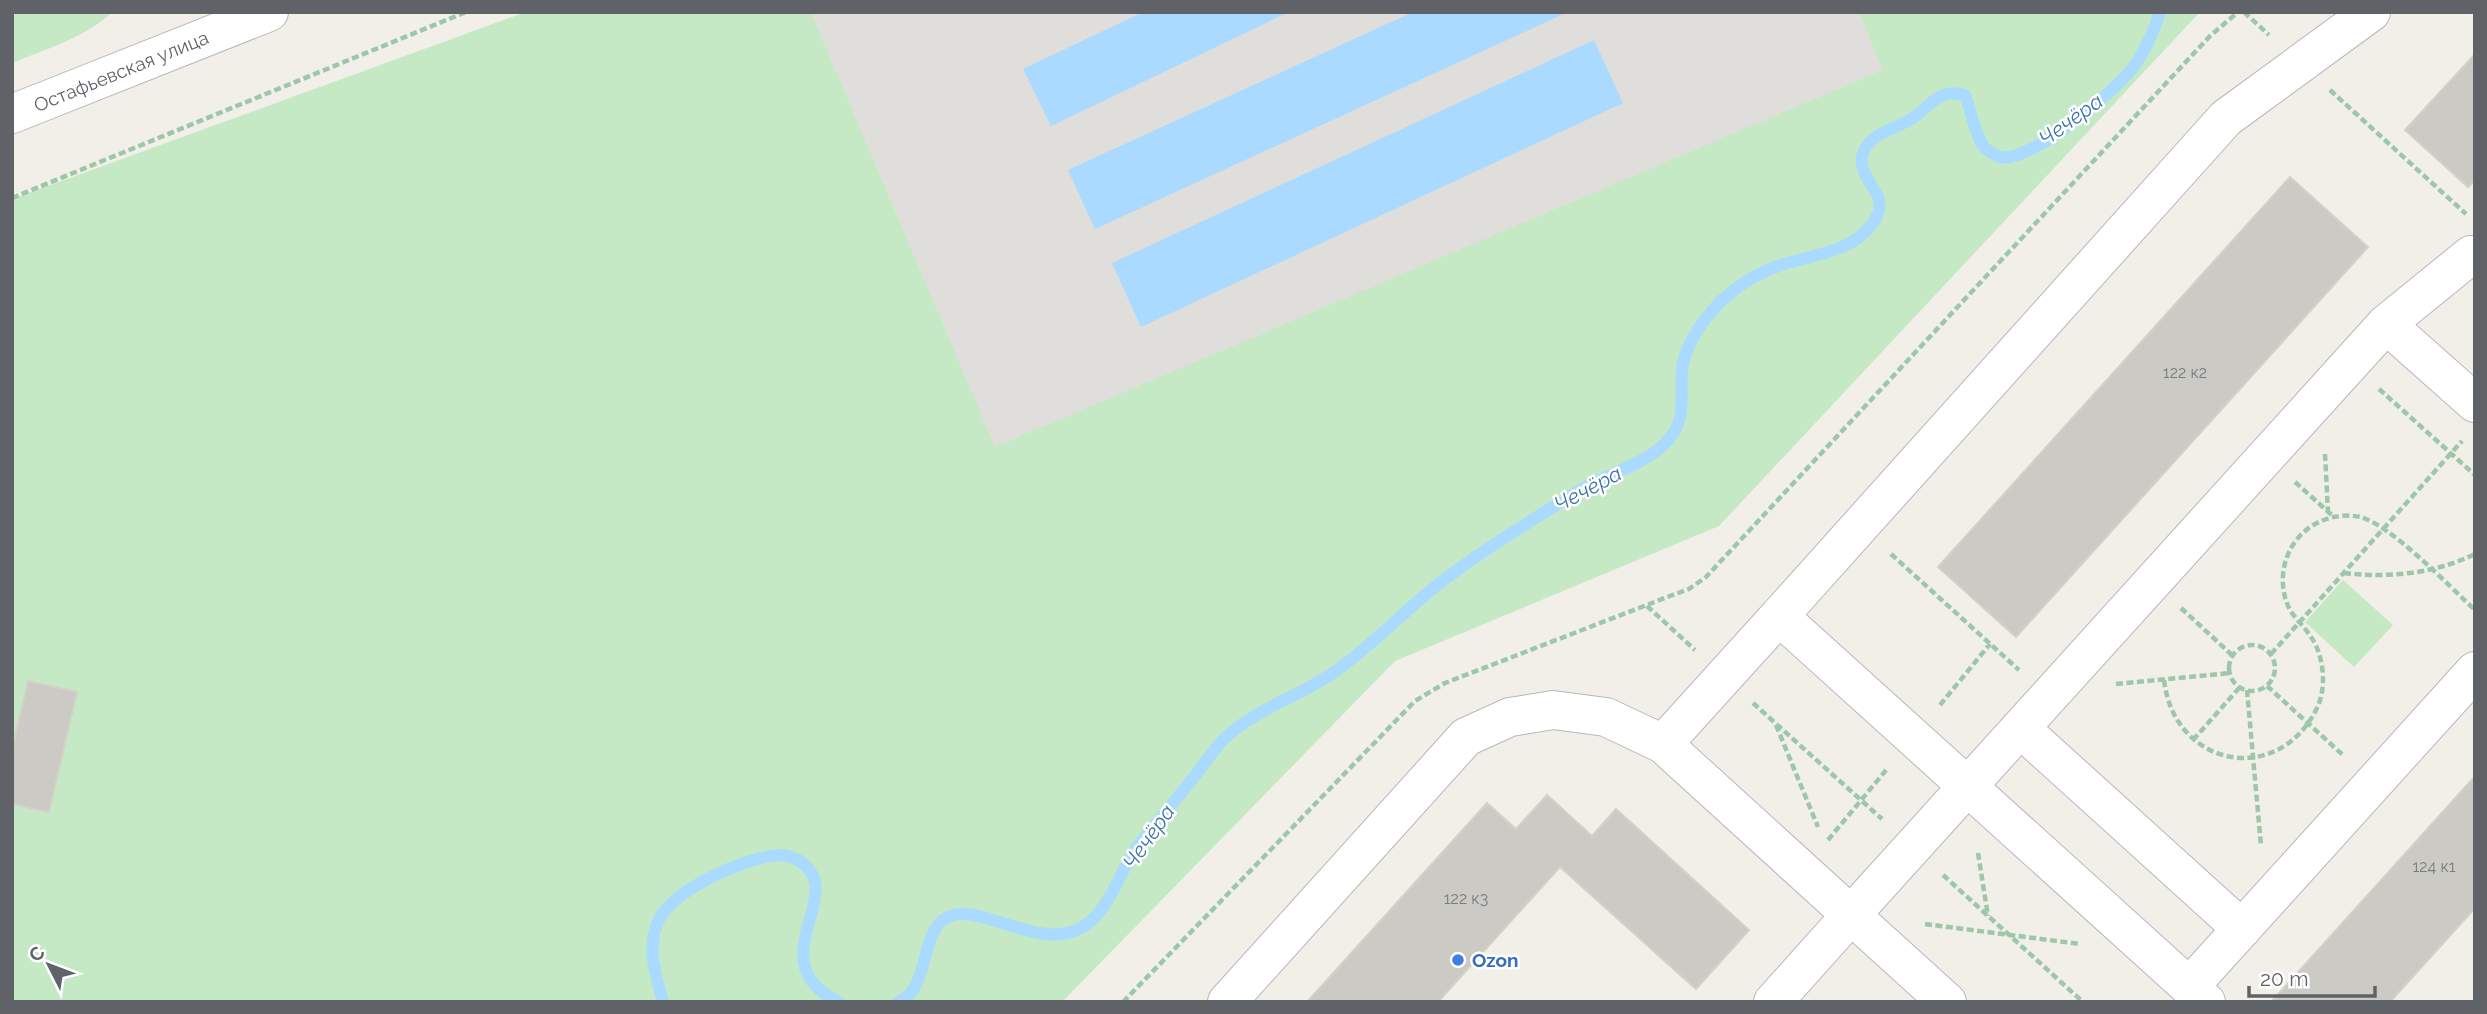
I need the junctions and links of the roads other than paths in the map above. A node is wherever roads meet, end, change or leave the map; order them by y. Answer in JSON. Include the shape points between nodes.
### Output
{"nodes":[{"id":1,"x":2371,"y":12,"type":"edge"},
{"id":2,"x":245,"y":16,"type":"edge"},
{"id":3,"x":12,"y":114,"type":"edge"},
{"id":4,"x":2474,"y":247,"type":"edge"},
{"id":5,"x":2386,"y":324,"type":"junction"},
{"id":6,"x":2471,"y":420,"type":"edge"},
{"id":7,"x":1779,"y":616,"type":"junction"},
{"id":8,"x":2475,"y":671,"type":"edge"},
{"id":9,"x":2020,"y":729,"type":"junction"},
{"id":10,"x":1663,"y":744,"type":"junction"},
{"id":11,"x":1968,"y":787,"type":"junction"},
{"id":12,"x":1851,"y":915,"type":"junction"},
{"id":13,"x":2254,"y":916,"type":"junction"},
{"id":14,"x":2198,"y":994,"type":"edge"},
{"id":15,"x":1227,"y":1002,"type":"edge"},
{"id":16,"x":1773,"y":1002,"type":"edge"},
{"id":17,"x":1947,"y":1002,"type":"edge"}],
"edges":[{"from":1,"to":7,"type":"street","via":[[2226,118]]},
{"from":2,"to":3,"type":"street","name":"Остафьевская улица"},
{"from":4,"to":5,"type":"street"},
{"from":5,"to":6,"type":"street"},
{"from":5,"to":9,"type":"street"},
{"from":7,"to":10,"type":"street"},
{"from":7,"to":11,"type":"street"},
{"from":8,"to":13,"type":"street"},
{"from":9,"to":11,"type":"street"},
{"from":9,"to":13,"type":"street"},
{"from":10,"to":12,"type":"street"},
{"from":10,"to":15,"type":"street","via":[[1606,717],[1553,710],[1510,717],[1466,737]]},
{"from":11,"to":12,"type":"street"},
{"from":11,"to":14,"type":"street"},
{"from":12,"to":16,"type":"street"},
{"from":12,"to":17,"type":"street"},
{"from":13,"to":14,"type":"street"}]}
